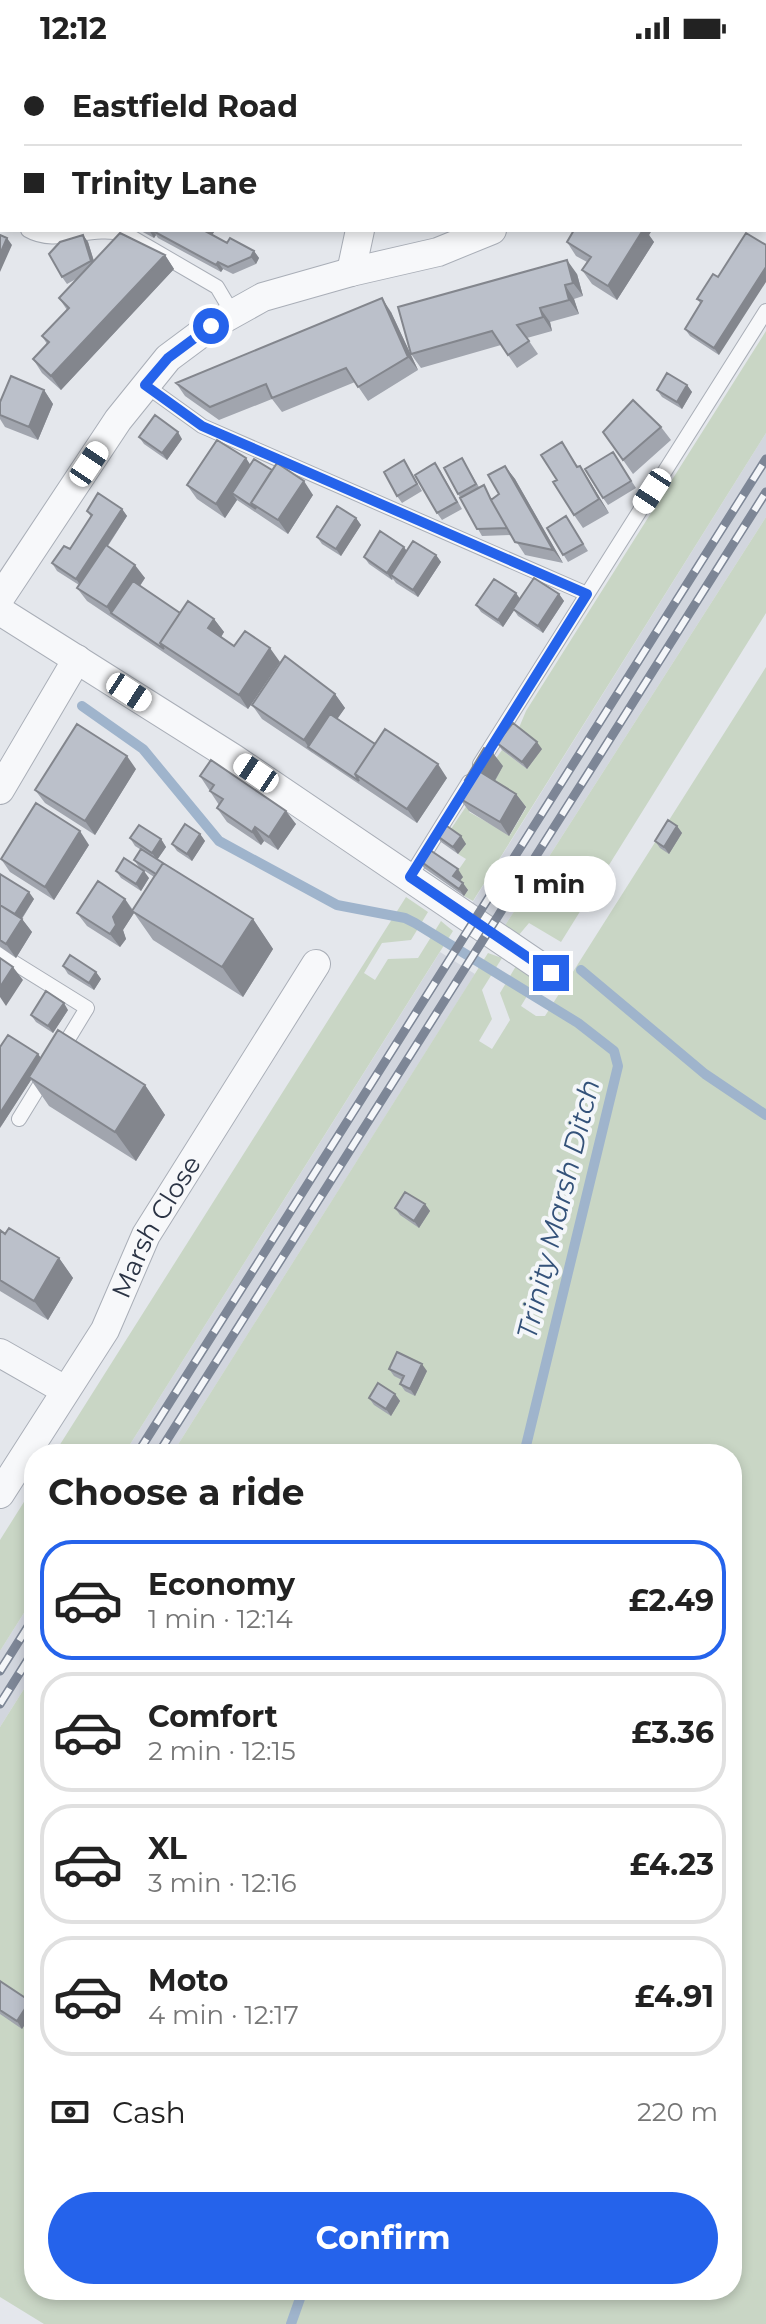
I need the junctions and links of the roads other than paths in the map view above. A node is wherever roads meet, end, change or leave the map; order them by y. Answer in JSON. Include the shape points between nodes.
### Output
{"nodes":[{"id":1,"x":34,"y":232,"type":"edge"},
{"id":2,"x":85,"y":232,"type":"edge"},
{"id":3,"x":118,"y":232,"type":"edge"},
{"id":4,"x":360,"y":232,"type":"edge"},
{"id":5,"x":487,"y":232,"type":"edge"},
{"id":6,"x":351,"y":272,"type":"junction"},
{"id":7,"x":766,"y":311,"type":"edge"},
{"id":8,"x":233,"y":314,"type":"junction"},
{"id":9,"x":145,"y":385,"type":"junction"},
{"id":10,"x":587,"y":594,"type":"junction"},
{"id":11,"x":0,"y":598,"type":"edge"},
{"id":12,"x":0,"y":611,"type":"edge"},
{"id":13,"x":77,"y":659,"type":"junction"},
{"id":14,"x":0,"y":790,"type":"edge"},
{"id":15,"x":410,"y":877,"type":"junction"},
{"id":16,"x":0,"y":954,"type":"edge"},
{"id":17,"x":316,"y":964,"type":"dead end"},
{"id":18,"x":556,"y":977,"type":"dead end"},
{"id":19,"x":19,"y":1119,"type":"dead end"},
{"id":20,"x":0,"y":1353,"type":"edge"},
{"id":21,"x":65,"y":1390,"type":"junction"},
{"id":22,"x":31,"y":1444,"type":"edge"},
{"id":23,"x":24,"y":1456,"type":"edge"},
{"id":24,"x":0,"y":1494,"type":"edge"}],
"edges":[{"from":1,"to":2,"type":"lane","via":[[53,238]]},
{"from":3,"to":8,"type":"lane","via":[[217,287]]},
{"from":4,"to":6,"type":"street"},
{"from":5,"to":6,"type":"street","via":[[438,252]]},
{"from":6,"to":8,"type":"street","via":[[263,297]]},
{"from":7,"to":10,"type":"lane"},
{"from":8,"to":9,"type":"street","via":[[168,358]]},
{"from":9,"to":10,"type":"lane","via":[[202,426]]},
{"from":9,"to":11,"type":"street"},
{"from":10,"to":15,"type":"lane"},
{"from":12,"to":13,"type":"street"},
{"from":13,"to":14,"type":"street"},
{"from":13,"to":15,"type":"street"},
{"from":15,"to":18,"type":"street"},
{"from":16,"to":19,"type":"lane","via":[[87,1008]]},
{"from":17,"to":21,"type":"street","name":"Marsh Close","via":[[146,1235],[105,1330]]},
{"from":20,"to":21,"type":"street"},
{"from":21,"to":22,"type":"street","name":"Marsh Close"},
{"from":23,"to":24,"type":"street","name":"Marsh Close"}]}
